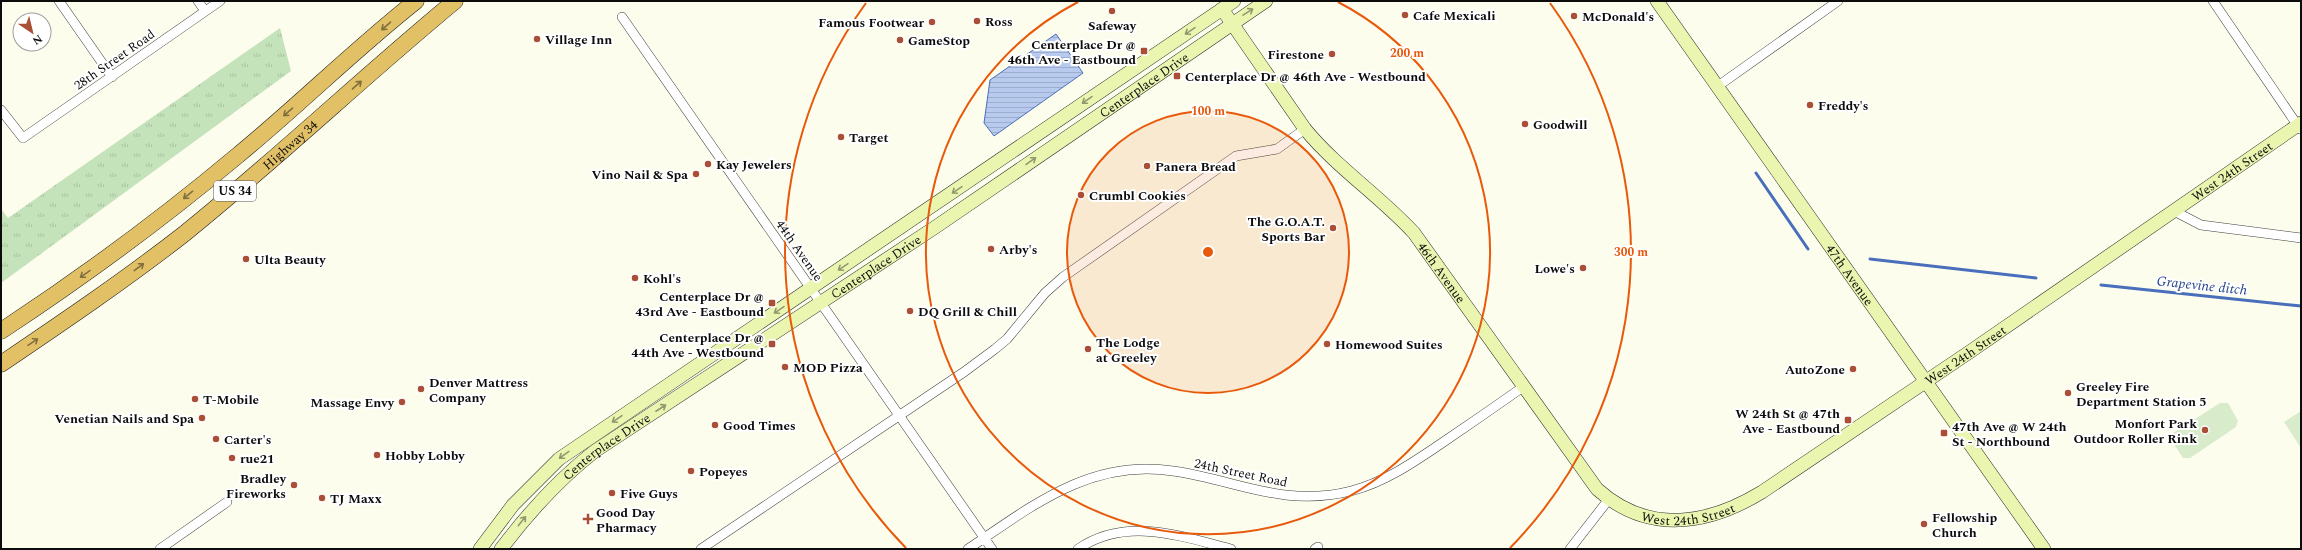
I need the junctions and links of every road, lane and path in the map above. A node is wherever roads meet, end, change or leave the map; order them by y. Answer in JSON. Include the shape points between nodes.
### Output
{"nodes":[{"id":1,"x":59,"y":1,"type":"edge"},
{"id":2,"x":198,"y":1,"type":"edge"},
{"id":3,"x":220,"y":1,"type":"edge"},
{"id":4,"x":416,"y":1,"type":"edge"},
{"id":5,"x":455,"y":1,"type":"edge"},
{"id":6,"x":1234,"y":1,"type":"edge"},
{"id":7,"x":1266,"y":1,"type":"edge"},
{"id":8,"x":1657,"y":1,"type":"edge"},
{"id":9,"x":1838,"y":1,"type":"edge"},
{"id":10,"x":2213,"y":1,"type":"edge"},
{"id":11,"x":1222,"y":9,"type":"junction"},
{"id":12,"x":205,"y":11,"type":"junction"},
{"id":13,"x":622,"y":17,"type":"dead end"},
{"id":14,"x":1231,"y":23,"type":"junction"},
{"id":15,"x":112,"y":77,"type":"junction"},
{"id":16,"x":1718,"y":86,"type":"junction"},
{"id":17,"x":317,"y":87,"type":"junction"},
{"id":18,"x":333,"y":106,"type":"junction"},
{"id":19,"x":1,"y":110,"type":"edge"},
{"id":20,"x":2300,"y":126,"type":"edge"},
{"id":21,"x":1305,"y":129,"type":"junction"},
{"id":22,"x":2174,"y":211,"type":"junction"},
{"id":23,"x":2301,"y":238,"type":"edge"},
{"id":24,"x":811,"y":289,"type":"junction"},
{"id":25,"x":820,"y":302,"type":"junction"},
{"id":26,"x":1,"y":331,"type":"edge"},
{"id":27,"x":1,"y":364,"type":"edge"},
{"id":28,"x":1926,"y":382,"type":"junction"},
{"id":29,"x":1523,"y":387,"type":"junction"},
{"id":30,"x":899,"y":415,"type":"junction"},
{"id":31,"x":1609,"y":499,"type":"junction"},
{"id":32,"x":227,"y":502,"type":"dead end"},
{"id":33,"x":984,"y":538,"type":"junction"},
{"id":34,"x":160,"y":549,"type":"edge"},
{"id":35,"x":480,"y":549,"type":"edge"},
{"id":36,"x":501,"y":549,"type":"edge"},
{"id":37,"x":701,"y":549,"type":"edge"},
{"id":38,"x":968,"y":549,"type":"edge"},
{"id":39,"x":992,"y":549,"type":"edge"},
{"id":40,"x":1078,"y":549,"type":"edge"},
{"id":41,"x":1231,"y":549,"type":"edge"},
{"id":42,"x":1570,"y":549,"type":"edge"},
{"id":43,"x":2044,"y":549,"type":"edge"}],
"edges":[{"from":1,"to":15,"type":"street"},
{"from":2,"to":12,"type":"street"},
{"from":3,"to":12,"type":"street","name":"28th Street Road"},
{"from":4,"to":17,"type":"highway","name":"Highway 34","number":"US 34","one_way":true},
{"from":18,"to":5,"type":"highway","name":"Highway 34","number":"US 34","one_way":true},
{"from":6,"to":11,"type":"street","name":"Centerplace Drive"},
{"from":14,"to":7,"type":"street","name":"Centerplace Drive","one_way":true},
{"from":8,"to":16,"type":"street","name":"47th Avenue"},
{"from":9,"to":16,"type":"street"},
{"from":10,"to":20,"type":"street"},
{"from":11,"to":14,"type":"street","name":"46th Avenue"},
{"from":11,"to":24,"type":"street","name":"Centerplace Drive","one_way":true},
{"from":12,"to":15,"type":"street","name":"28th Street Road"},
{"from":13,"to":24,"type":"street","name":"44th Avenue"},
{"from":14,"to":21,"type":"street","name":"46th Avenue"},
{"from":25,"to":14,"type":"street","name":"Centerplace Drive","one_way":true,"via":[[986,192]]},
{"from":15,"to":19,"type":"street","name":"28th Street Road","via":[[23,138]]},
{"from":16,"to":28,"type":"street","name":"47th Avenue"},
{"from":17,"to":18,"type":"highway"},
{"from":17,"to":26,"type":"highway","name":"Highway 34","number":"US 34","one_way":true,"via":[[238,156],[163,216]]},
{"from":27,"to":18,"type":"highway","name":"Highway 34","number":"US 34","one_way":true,"via":[[93,301],[183,234]]},
{"from":20,"to":22,"type":"street","name":"West 24th Street"},
{"from":21,"to":29,"type":"street","name":"46th Avenue","via":[[1330,157],[1414,233]]},
{"from":21,"to":30,"type":"street","via":[[1277,149],[1236,156],[1074,270],[1045,293],[1007,339],[964,372]]},
{"from":22,"to":23,"type":"street","via":[[2201,225]]},
{"from":22,"to":28,"type":"street","name":"West 24th Street"},
{"from":24,"to":25,"type":"street","name":"44th Avenue"},
{"from":24,"to":35,"type":"street","name":"Centerplace Drive","one_way":true,"via":[[559,459],[513,505]]},
{"from":25,"to":30,"type":"street","name":"44th Avenue"},
{"from":36,"to":25,"type":"street","name":"Centerplace Drive","one_way":true,"via":[[524,518],[574,468],[595,451]]},
{"from":28,"to":31,"type":"street","name":"West 24th Street","via":[[1762,492],[1740,505],[1710,517],[1677,521],[1652,517]]},
{"from":28,"to":43,"type":"street","name":"47th Avenue"},
{"from":29,"to":31,"type":"street","name":"46th Avenue","via":[[1597,489]]},
{"from":29,"to":33,"type":"street","name":"24th Street Road","via":[[1404,468],[1351,491],[1298,497],[1266,494],[1174,471],[1144,468],[1112,471],[1052,493]]},
{"from":30,"to":33,"type":"street","name":"44th Avenue"},
{"from":30,"to":37,"type":"street"},
{"from":31,"to":42,"type":"street"},
{"from":32,"to":34,"type":"street"},
{"from":33,"to":38,"type":"street","name":"24th Street Road"},
{"from":33,"to":39,"type":"street","name":"44th Avenue"},
{"from":40,"to":41,"type":"street","via":[[1096,539],[1119,532],[1145,530],[1160,531]]}]}
